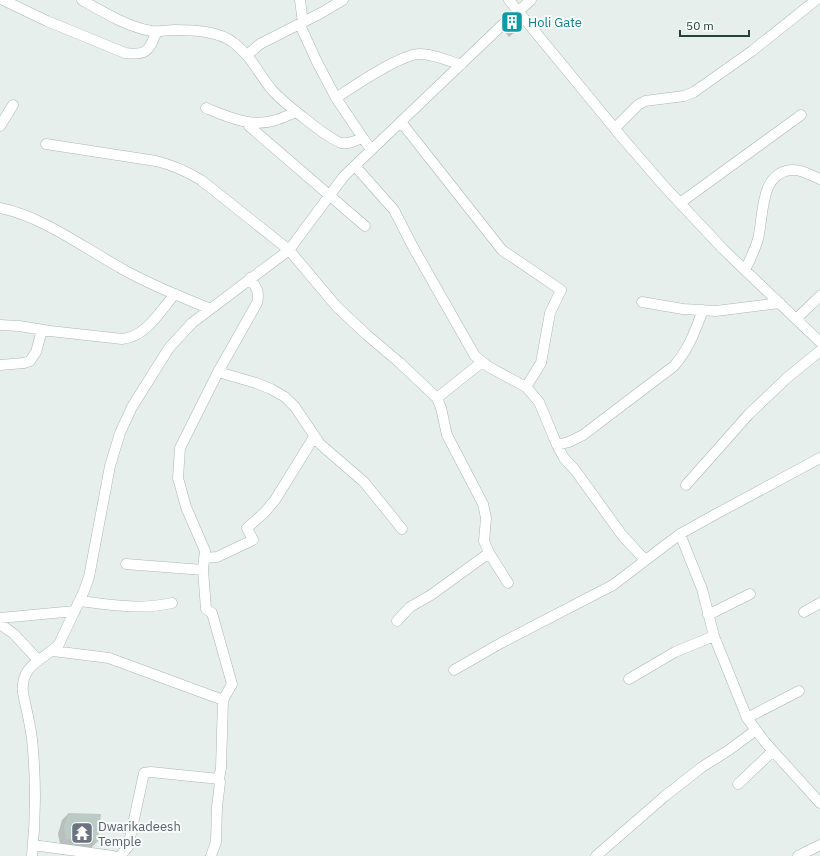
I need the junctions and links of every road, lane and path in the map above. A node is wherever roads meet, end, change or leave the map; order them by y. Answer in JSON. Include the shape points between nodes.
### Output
{"nodes":[{"id":1,"x":3,"y":0,"type":"edge"},
{"id":2,"x":82,"y":0,"type":"edge"},
{"id":3,"x":300,"y":0,"type":"edge"},
{"id":4,"x":343,"y":0,"type":"edge"},
{"id":5,"x":508,"y":0,"type":"edge"},
{"id":6,"x":531,"y":0,"type":"edge"},
{"id":7,"x":816,"y":0,"type":"edge"},
{"id":8,"x":517,"y":12,"type":"junction"},
{"id":9,"x":301,"y":24,"type":"junction"},
{"id":10,"x":157,"y":31,"type":"junction"},
{"id":11,"x":247,"y":55,"type":"junction"},
{"id":12,"x":461,"y":65,"type":"junction"},
{"id":13,"x":336,"y":98,"type":"junction"},
{"id":14,"x":13,"y":105,"type":"dead end"},
{"id":15,"x":206,"y":108,"type":"dead end"},
{"id":16,"x":297,"y":112,"type":"junction"},
{"id":17,"x":801,"y":115,"type":"dead end"},
{"id":18,"x":401,"y":122,"type":"junction"},
{"id":19,"x":0,"y":126,"type":"edge"},
{"id":20,"x":249,"y":126,"type":"dead end"},
{"id":21,"x":615,"y":128,"type":"junction"},
{"id":22,"x":362,"y":138,"type":"junction"},
{"id":23,"x":46,"y":144,"type":"dead end"},
{"id":24,"x":371,"y":150,"type":"junction"},
{"id":25,"x":355,"y":166,"type":"junction"},
{"id":26,"x":820,"y":179,"type":"edge"},
{"id":27,"x":330,"y":195,"type":"junction"},
{"id":28,"x":680,"y":204,"type":"junction"},
{"id":29,"x":0,"y":208,"type":"edge"},
{"id":30,"x":365,"y":226,"type":"dead end"},
{"id":31,"x":289,"y":250,"type":"junction"},
{"id":32,"x":745,"y":270,"type":"junction"},
{"id":33,"x":250,"y":278,"type":"junction"},
{"id":34,"x":175,"y":294,"type":"junction"},
{"id":35,"x":820,"y":296,"type":"edge"},
{"id":36,"x":642,"y":302,"type":"dead end"},
{"id":37,"x":780,"y":303,"type":"junction"},
{"id":38,"x":210,"y":309,"type":"junction"},
{"id":39,"x":703,"y":310,"type":"junction"},
{"id":40,"x":796,"y":319,"type":"junction"},
{"id":41,"x":0,"y":325,"type":"edge"},
{"id":42,"x":42,"y":330,"type":"junction"},
{"id":43,"x":820,"y":342,"type":"edge"},
{"id":44,"x":820,"y":351,"type":"edge"},
{"id":45,"x":482,"y":362,"type":"junction"},
{"id":46,"x":0,"y":365,"type":"edge"},
{"id":47,"x":218,"y":372,"type":"junction"},
{"id":48,"x":526,"y":387,"type":"junction"},
{"id":49,"x":437,"y":398,"type":"junction"},
{"id":50,"x":314,"y":437,"type":"junction"},
{"id":51,"x":557,"y":445,"type":"junction"},
{"id":52,"x":820,"y":458,"type":"edge"},
{"id":53,"x":686,"y":485,"type":"dead end"},
{"id":54,"x":402,"y":529,"type":"dead end"},
{"id":55,"x":680,"y":534,"type":"junction"},
{"id":56,"x":489,"y":553,"type":"junction"},
{"id":57,"x":204,"y":558,"type":"junction"},
{"id":58,"x":644,"y":560,"type":"junction"},
{"id":59,"x":126,"y":564,"type":"dead end"},
{"id":60,"x":203,"y":570,"type":"junction"},
{"id":61,"x":508,"y":583,"type":"dead end"},
{"id":62,"x":750,"y":594,"type":"dead end"},
{"id":63,"x":172,"y":603,"type":"dead end"},
{"id":64,"x":820,"y":603,"type":"edge"},
{"id":65,"x":77,"y":606,"type":"junction"},
{"id":66,"x":804,"y":612,"type":"dead end"},
{"id":67,"x":708,"y":615,"type":"junction"},
{"id":68,"x":0,"y":618,"type":"edge"},
{"id":69,"x":397,"y":621,"type":"dead end"},
{"id":70,"x":0,"y":624,"type":"edge"},
{"id":71,"x":714,"y":636,"type":"junction"},
{"id":72,"x":53,"y":651,"type":"junction"},
{"id":73,"x":38,"y":660,"type":"junction"},
{"id":74,"x":454,"y":670,"type":"dead end"},
{"id":75,"x":629,"y":679,"type":"dead end"},
{"id":76,"x":799,"y":691,"type":"dead end"},
{"id":77,"x":223,"y":700,"type":"junction"},
{"id":78,"x":747,"y":718,"type":"junction"},
{"id":79,"x":756,"y":730,"type":"junction"},
{"id":80,"x":773,"y":751,"type":"junction"},
{"id":81,"x":219,"y":779,"type":"junction"},
{"id":82,"x":738,"y":784,"type":"dead end"},
{"id":83,"x":818,"y":797,"type":"edge"},
{"id":84,"x":33,"y":845,"type":"junction"},
{"id":85,"x":820,"y":846,"type":"edge"},
{"id":86,"x":32,"y":856,"type":"edge"},
{"id":87,"x":113,"y":856,"type":"edge"},
{"id":88,"x":120,"y":856,"type":"edge"},
{"id":89,"x":212,"y":856,"type":"edge"},
{"id":90,"x":596,"y":856,"type":"edge"},
{"id":91,"x":798,"y":856,"type":"edge"}],
"edges":[{"from":1,"to":10,"type":"street","via":[[125,53],[145,52]]},
{"from":2,"to":10,"type":"street","via":[[116,18]]},
{"from":3,"to":9,"type":"street"},
{"from":4,"to":9,"type":"street"},
{"from":5,"to":8,"type":"street"},
{"from":6,"to":8,"type":"street"},
{"from":7,"to":21,"type":"street","via":[[752,51],[694,92],[684,96],[645,101]]},
{"from":8,"to":12,"type":"street"},
{"from":8,"to":21,"type":"street"},
{"from":9,"to":11,"type":"street","via":[[260,44]]},
{"from":9,"to":13,"type":"street"},
{"from":10,"to":11,"type":"street","via":[[204,32],[222,36],[232,41]]},
{"from":11,"to":16,"type":"street","via":[[271,89]]},
{"from":12,"to":13,"type":"street","via":[[429,55],[408,56],[378,71]]},
{"from":12,"to":18,"type":"street"},
{"from":13,"to":22,"type":"street"},
{"from":14,"to":19,"type":"street"},
{"from":15,"to":16,"type":"street","via":[[249,122],[275,120]]},
{"from":16,"to":22,"type":"street","via":[[338,142],[350,143]]},
{"from":17,"to":28,"type":"street"},
{"from":18,"to":24,"type":"street"},
{"from":18,"to":48,"type":"street","via":[[502,250],[561,290],[550,313],[541,363]]},
{"from":20,"to":27,"type":"street"},
{"from":21,"to":28,"type":"street"},
{"from":22,"to":24,"type":"street"},
{"from":23,"to":31,"type":"street","via":[[172,164],[201,180]]},
{"from":24,"to":25,"type":"street"},
{"from":25,"to":27,"type":"street"},
{"from":25,"to":45,"type":"street","via":[[394,210],[475,356]]},
{"from":26,"to":32,"type":"street","via":[[794,170],[781,174],[770,182],[758,238]]},
{"from":27,"to":30,"type":"street"},
{"from":27,"to":31,"type":"street"},
{"from":28,"to":32,"type":"street"},
{"from":29,"to":34,"type":"street","via":[[16,211],[56,230],[121,268]]},
{"from":31,"to":33,"type":"street"},
{"from":31,"to":49,"type":"street","via":[[337,307]]},
{"from":32,"to":37,"type":"street"},
{"from":33,"to":38,"type":"street"},
{"from":33,"to":47,"type":"street","via":[[258,289],[257,303]]},
{"from":34,"to":38,"type":"street"},
{"from":34,"to":42,"type":"street","via":[[148,326],[130,338]]},
{"from":35,"to":40,"type":"street"},
{"from":36,"to":39,"type":"street"},
{"from":37,"to":39,"type":"street","via":[[716,311]]},
{"from":37,"to":40,"type":"street"},
{"from":38,"to":65,"type":"street","via":[[192,323],[169,348],[132,407],[110,466],[89,577]]},
{"from":39,"to":51,"type":"street","via":[[689,346],[674,366],[583,434]]},
{"from":40,"to":43,"type":"street"},
{"from":41,"to":42,"type":"street"},
{"from":42,"to":46,"type":"street","via":[[36,352],[30,361]]},
{"from":44,"to":53,"type":"street","via":[[749,414]]},
{"from":45,"to":48,"type":"street"},
{"from":45,"to":49,"type":"street"},
{"from":47,"to":50,"type":"street","via":[[256,383],[285,397]]},
{"from":47,"to":57,"type":"street","via":[[180,448],[178,478],[186,507],[205,551]]},
{"from":48,"to":51,"type":"street","via":[[539,402]]},
{"from":49,"to":56,"type":"street","via":[[447,434],[483,504],[486,518],[484,541]]},
{"from":50,"to":54,"type":"street","via":[[364,482]]},
{"from":50,"to":57,"type":"street","via":[[275,500],[248,528],[253,540],[218,557]]},
{"from":51,"to":58,"type":"street","via":[[622,535]]},
{"from":52,"to":55,"type":"street"},
{"from":55,"to":58,"type":"street"},
{"from":55,"to":67,"type":"street","via":[[702,589]]},
{"from":56,"to":61,"type":"street"},
{"from":56,"to":69,"type":"street","via":[[410,607]]},
{"from":57,"to":60,"type":"street"},
{"from":58,"to":74,"type":"street","via":[[613,585]]},
{"from":59,"to":60,"type":"street"},
{"from":60,"to":77,"type":"street","via":[[206,609],[212,613],[232,684]]},
{"from":62,"to":67,"type":"street"},
{"from":63,"to":65,"type":"street","via":[[128,607]]},
{"from":64,"to":66,"type":"street"},
{"from":65,"to":68,"type":"street"},
{"from":65,"to":72,"type":"street","via":[[63,638]]},
{"from":67,"to":71,"type":"street"},
{"from":70,"to":73,"type":"street","via":[[14,634]]},
{"from":71,"to":75,"type":"street","via":[[675,652]]},
{"from":71,"to":78,"type":"street"},
{"from":72,"to":73,"type":"street"},
{"from":72,"to":77,"type":"street","via":[[109,658]]},
{"from":73,"to":84,"type":"street","via":[[24,677],[22,686],[32,737],[35,777],[36,817]]},
{"from":76,"to":78,"type":"street"},
{"from":77,"to":81,"type":"street"},
{"from":78,"to":79,"type":"street"},
{"from":79,"to":80,"type":"street"},
{"from":79,"to":90,"type":"street","via":[[702,766]]},
{"from":80,"to":82,"type":"street"},
{"from":80,"to":83,"type":"street"},
{"from":81,"to":88,"type":"street","via":[[144,773],[128,847]]},
{"from":81,"to":89,"type":"street","via":[[216,842]]},
{"from":84,"to":86,"type":"street"},
{"from":84,"to":87,"type":"street"},
{"from":85,"to":91,"type":"street"}]}
